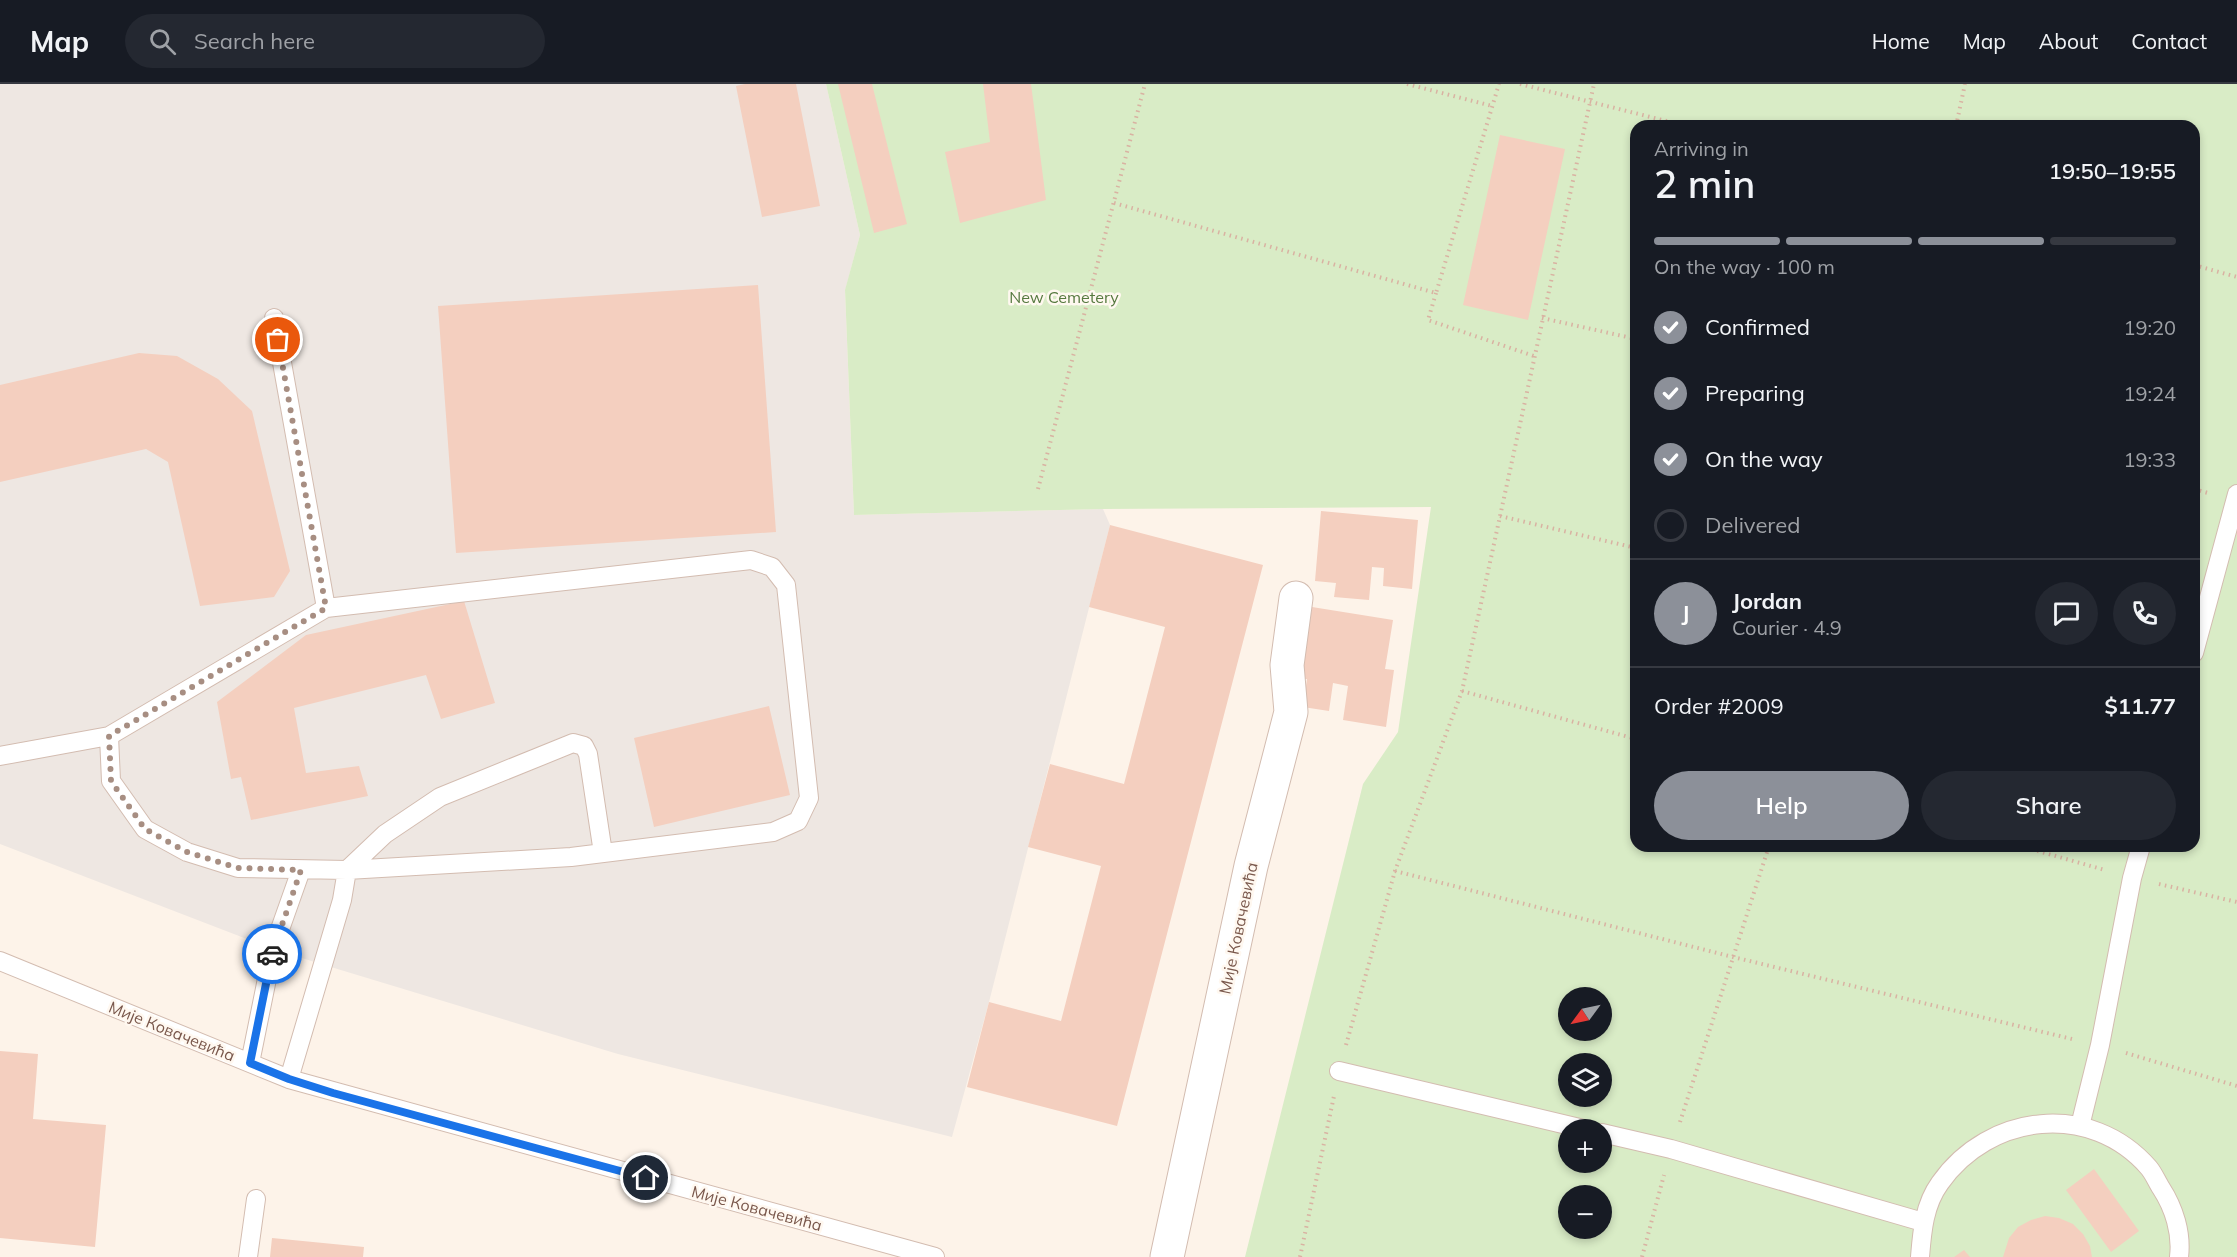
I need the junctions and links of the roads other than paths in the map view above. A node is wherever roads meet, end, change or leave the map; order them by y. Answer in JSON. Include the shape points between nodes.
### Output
{"nodes":[{"id":1,"x":274,"y":318,"type":"dead end"},
{"id":2,"x":2237,"y":495,"type":"edge"},
{"id":3,"x":1296,"y":598,"type":"dead end"},
{"id":4,"x":326,"y":608,"type":"junction"},
{"id":5,"x":2200,"y":631,"type":"edge"},
{"id":6,"x":109,"y":736,"type":"junction"},
{"id":7,"x":0,"y":756,"type":"edge"},
{"id":8,"x":2139,"y":852,"type":"edge"},
{"id":9,"x":603,"y":853,"type":"junction"},
{"id":10,"x":301,"y":870,"type":"junction"},
{"id":11,"x":347,"y":870,"type":"junction"},
{"id":12,"x":0,"y":961,"type":"edge"},
{"id":13,"x":250,"y":1063,"type":"junction"},
{"id":14,"x":1339,"y":1071,"type":"dead end"},
{"id":15,"x":289,"y":1079,"type":"junction"},
{"id":16,"x":1558,"y":1123,"type":"edge"},
{"id":17,"x":2080,"y":1126,"type":"junction"},
{"id":18,"x":1612,"y":1135,"type":"edge"},
{"id":19,"x":256,"y":1199,"type":"dead end"},
{"id":20,"x":1923,"y":1221,"type":"junction"},
{"id":21,"x":248,"y":1257,"type":"edge"},
{"id":22,"x":936,"y":1257,"type":"edge"},
{"id":23,"x":1167,"y":1257,"type":"edge"},
{"id":24,"x":1920,"y":1257,"type":"edge"},
{"id":25,"x":2179,"y":1257,"type":"edge"}],
"edges":[{"from":1,"to":4,"type":"lane"},
{"from":2,"to":5,"type":"lane"},
{"from":3,"to":23,"type":"street","name":"Мије Ковачевића","via":[[1287,665],[1292,712],[1251,866]]},
{"from":4,"to":6,"type":"lane"},
{"from":4,"to":9,"type":"lane","via":[[751,560],[772,567],[786,585],[808,786],[809,798],[798,821],[773,832]]},
{"from":6,"to":7,"type":"lane"},
{"from":6,"to":10,"type":"lane","via":[[111,781],[145,829],[187,852],[238,868]]},
{"from":8,"to":17,"type":"lane"},
{"from":9,"to":11,"type":"lane"},
{"from":9,"to":11,"type":"lane","via":[[588,754],[584,746],[573,743],[440,797],[385,834]]},
{"from":10,"to":11,"type":"lane"},
{"from":10,"to":13,"type":"lane","via":[[273,949]]},
{"from":11,"to":15,"type":"lane","via":[[342,900]]},
{"from":12,"to":13,"type":"lane","name":"Мије Ковачевића"},
{"from":13,"to":15,"type":"lane","name":"Мије Ковачевића"},
{"from":14,"to":16,"type":"lane"},
{"from":15,"to":22,"type":"lane","name":"Мије Ковачевића"},
{"from":17,"to":20,"type":"lane","via":[[2039,1123],[2000,1133],[1982,1143],[1965,1154],[1938,1184]]},
{"from":17,"to":25,"type":"lane","via":[[2118,1142],[2149,1168],[2171,1203],[2181,1243]]},
{"from":18,"to":20,"type":"lane"},
{"from":19,"to":21,"type":"lane"},
{"from":20,"to":24,"type":"lane"}]}
